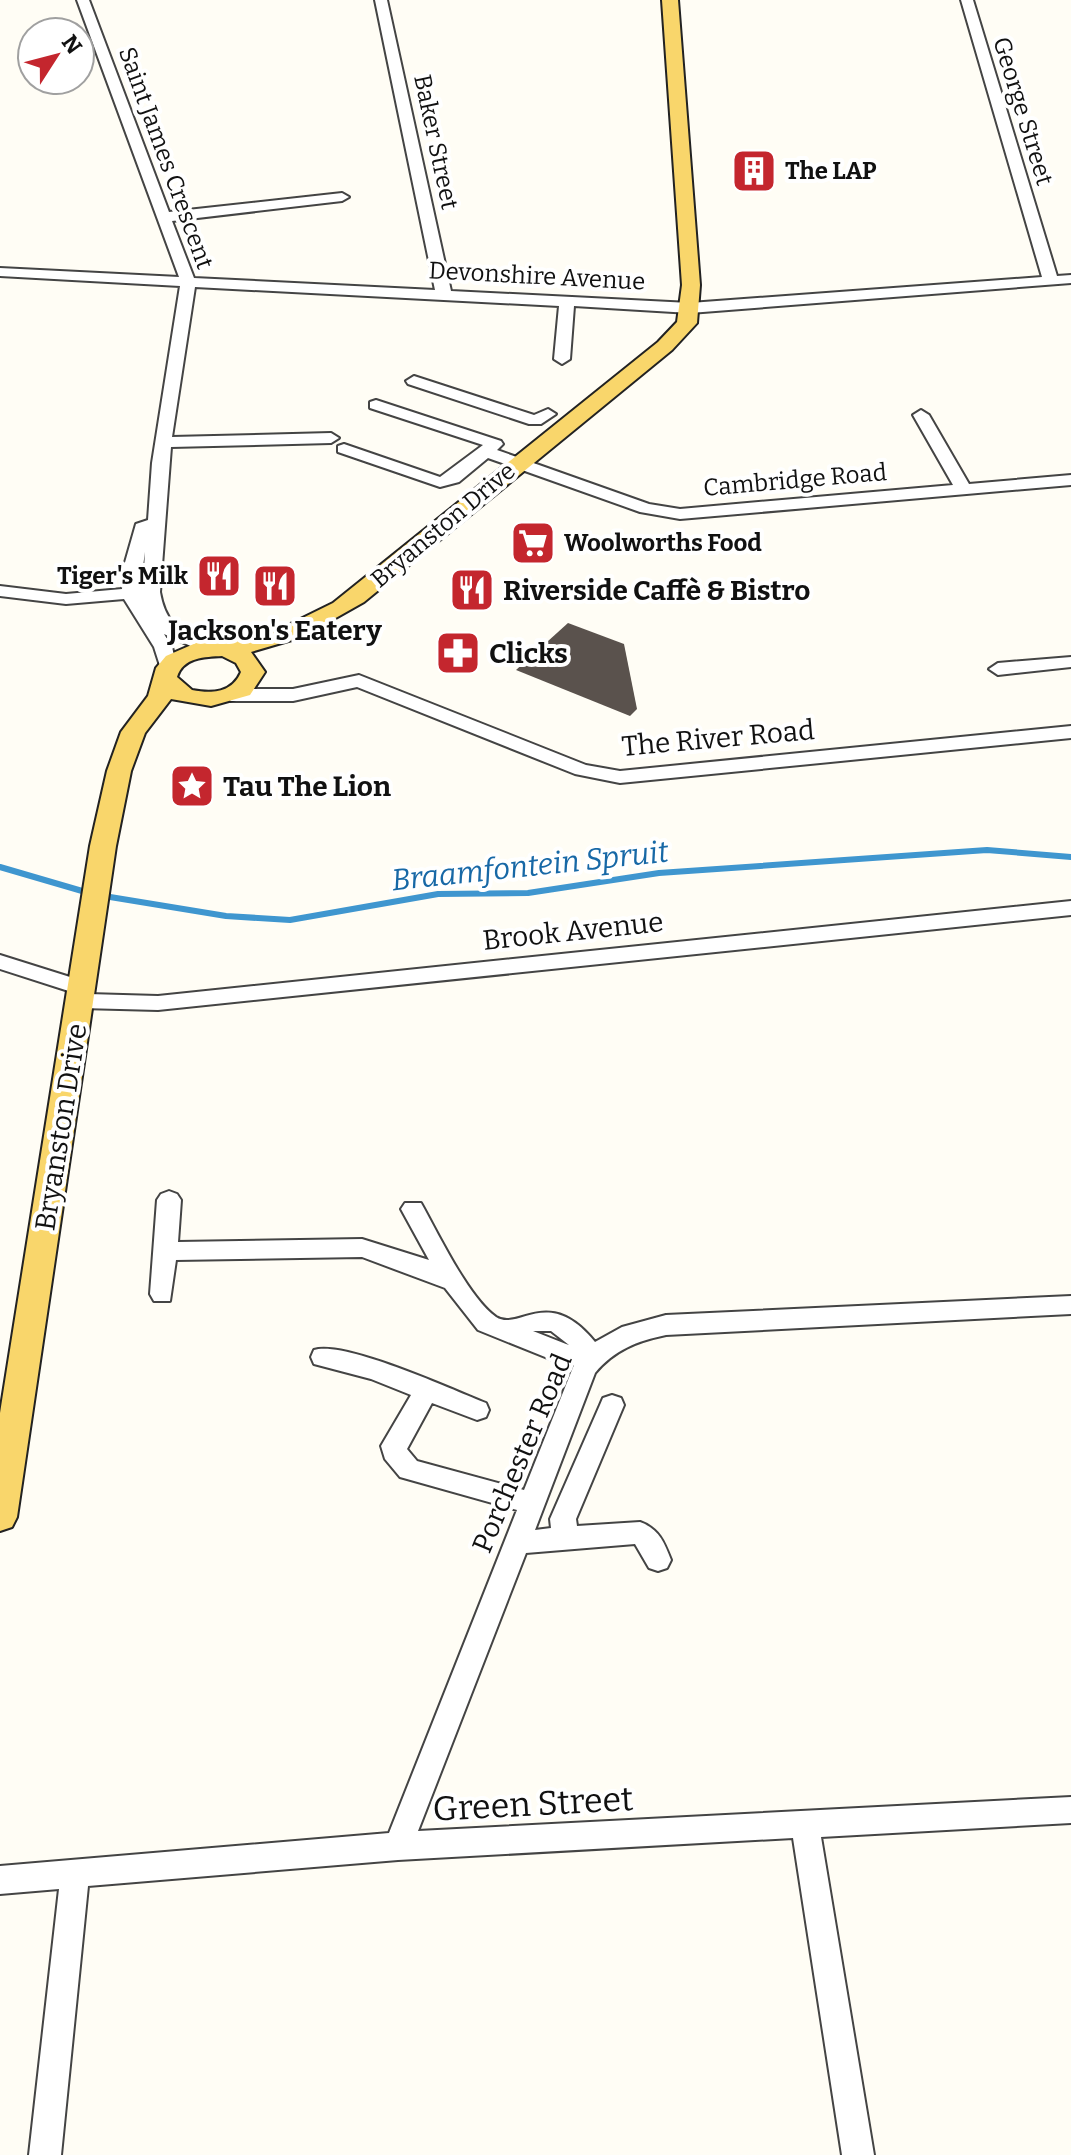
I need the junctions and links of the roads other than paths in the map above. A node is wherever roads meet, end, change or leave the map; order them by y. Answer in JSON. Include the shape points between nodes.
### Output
{"nodes":[{"id":1,"x":83,"y":0,"type":"edge"},
{"id":2,"x":381,"y":0,"type":"edge"},
{"id":3,"x":670,"y":0,"type":"edge"},
{"id":4,"x":967,"y":0,"type":"edge"},
{"id":5,"x":342,"y":197,"type":"dead end"},
{"id":6,"x":166,"y":217,"type":"junction"},
{"id":7,"x":0,"y":272,"type":"edge"},
{"id":8,"x":1071,"y":279,"type":"edge"},
{"id":9,"x":1051,"y":281,"type":"junction"},
{"id":10,"x":188,"y":282,"type":"junction"},
{"id":11,"x":444,"y":295,"type":"junction"},
{"id":12,"x":567,"y":302,"type":"junction"},
{"id":13,"x":690,"y":308,"type":"junction"},
{"id":14,"x":562,"y":359,"type":"dead end"},
{"id":15,"x":414,"y":381,"type":"dead end"},
{"id":16,"x":376,"y":405,"type":"dead end"},
{"id":17,"x":548,"y":414,"type":"dead end"},
{"id":18,"x":921,"y":415,"type":"dead end"},
{"id":19,"x":529,"y":419,"type":"junction"},
{"id":20,"x":164,"y":442,"type":"junction"},
{"id":21,"x":491,"y":448,"type":"junction"},
{"id":22,"x":524,"y":466,"type":"junction"},
{"id":23,"x":160,"y":477,"type":"junction"},
{"id":24,"x":1071,"y":480,"type":"edge"},
{"id":25,"x":964,"y":489,"type":"junction"},
{"id":26,"x":0,"y":591,"type":"edge"},
{"id":27,"x":151,"y":592,"type":"junction"},
{"id":28,"x":131,"y":594,"type":"junction"},
{"id":29,"x":218,"y":649,"type":"junction"},
{"id":30,"x":1071,"y":662,"type":"edge"},
{"id":31,"x":998,"y":669,"type":"dead end"},
{"id":32,"x":168,"y":674,"type":"junction"},
{"id":33,"x":252,"y":675,"type":"junction"},
{"id":34,"x":293,"y":695,"type":"junction"},
{"id":35,"x":223,"y":697,"type":"junction"},
{"id":36,"x":1071,"y":732,"type":"edge"},
{"id":37,"x":131,"y":739,"type":"junction"},
{"id":38,"x":1071,"y":908,"type":"edge"},
{"id":39,"x":0,"y":962,"type":"edge"},
{"id":40,"x":81,"y":995,"type":"junction"},
{"id":41,"x":169,"y":1200,"type":"dead end"},
{"id":42,"x":413,"y":1209,"type":"dead end"},
{"id":43,"x":165,"y":1251,"type":"junction"},
{"id":44,"x":453,"y":1281,"type":"junction"},
{"id":45,"x":162,"y":1294,"type":"dead end"},
{"id":46,"x":1071,"y":1305,"type":"edge"},
{"id":47,"x":323,"y":1357,"type":"dead end"},
{"id":48,"x":593,"y":1357,"type":"junction"},
{"id":49,"x":427,"y":1390,"type":"junction"},
{"id":50,"x":612,"y":1405,"type":"dead end"},
{"id":51,"x":477,"y":1410,"type":"dead end"},
{"id":52,"x":8,"y":1411,"type":"edge"},
{"id":53,"x":532,"y":1503,"type":"junction"},
{"id":54,"x":0,"y":1517,"type":"edge"},
{"id":55,"x":566,"y":1538,"type":"junction"},
{"id":56,"x":517,"y":1542,"type":"junction"},
{"id":57,"x":658,"y":1560,"type":"dead end"},
{"id":58,"x":1071,"y":1810,"type":"edge"},
{"id":59,"x":805,"y":1826,"type":"junction"},
{"id":60,"x":398,"y":1846,"type":"junction"},
{"id":61,"x":75,"y":1872,"type":"junction"},
{"id":62,"x":0,"y":1880,"type":"edge"},
{"id":63,"x":45,"y":2155,"type":"edge"},
{"id":64,"x":858,"y":2155,"type":"edge"}],
"edges":[{"from":1,"to":6,"type":"street","name":"Saint James Crescent"},
{"from":2,"to":11,"type":"street","name":"Baker Street"},
{"from":3,"to":13,"type":"main road"},
{"from":4,"to":9,"type":"street","name":"George Street"},
{"from":5,"to":6,"type":"street"},
{"from":6,"to":10,"type":"street","name":"Saint James Crescent"},
{"from":7,"to":10,"type":"street","name":"Devonshire Avenue"},
{"from":8,"to":9,"type":"street","name":"Devonshire Avenue"},
{"from":9,"to":13,"type":"street","name":"Devonshire Avenue"},
{"from":10,"to":11,"type":"street","name":"Devonshire Avenue"},
{"from":10,"to":20,"type":"street","name":"Saint James Crescent"},
{"from":11,"to":12,"type":"street","name":"Devonshire Avenue"},
{"from":12,"to":13,"type":"street","name":"Devonshire Avenue"},
{"from":12,"to":14,"type":"street"},
{"from":13,"to":22,"type":"main road","name":"Bryanston Drive","via":[[681,331],[636,377]]},
{"from":15,"to":19,"type":"street"},
{"from":16,"to":21,"type":"street","name":"Cambridge Road"},
{"from":17,"to":19,"type":"street"},
{"from":18,"to":25,"type":"street"},
{"from":19,"to":21,"type":"street"},
{"from":20,"to":21,"type":"street","via":[[338,443],[440,482]]},
{"from":20,"to":23,"type":"street","name":"Saint James Crescent"},
{"from":21,"to":22,"type":"street","name":"Cambridge Road"},
{"from":22,"to":25,"type":"street","name":"Cambridge Road","via":[[646,508],[680,514]]},
{"from":22,"to":29,"type":"main road","name":"Bryanston Drive","via":[[340,608],[274,642]]},
{"from":22,"to":33,"type":"main road","name":"Bryanston Drive","via":[[354,608],[269,654]]},
{"from":23,"to":27,"type":"street","name":"Saint James Crescent"},
{"from":23,"to":28,"type":"street","name":"Saint James Crescent"},
{"from":24,"to":25,"type":"street","name":"Cambridge Road"},
{"from":26,"to":28,"type":"street","via":[[66,599]]},
{"from":27,"to":28,"type":"street"},
{"from":27,"to":29,"type":"street","name":"Saint James Crescent","via":[[167,629],[187,642]]},
{"from":28,"to":32,"type":"street","via":[[167,649]]},
{"from":29,"to":32,"type":"main road","name":"Bryanston Drive","via":[[184,654]]},
{"from":29,"to":33,"type":"main road","via":[[245,658]]},
{"from":30,"to":31,"type":"street"},
{"from":32,"to":35,"type":"main road","via":[[171,688],[189,698]]},
{"from":32,"to":37,"type":"main road","name":"Bryanston Drive"},
{"from":33,"to":34,"type":"street"},
{"from":33,"to":35,"type":"main road","name":"Bryanston Drive"},
{"from":34,"to":35,"type":"street","name":"The River Road"},
{"from":34,"to":36,"type":"street","name":"The River Road","via":[[359,681],[582,770],[620,777]]},
{"from":35,"to":37,"type":"main road","via":[[162,715]]},
{"from":37,"to":40,"type":"main road","name":"Bryanston Drive","via":[[103,846]]},
{"from":38,"to":40,"type":"street","name":"Brook Avenue","via":[[158,1003],[119,1005]]},
{"from":39,"to":40,"type":"street","name":"Brook Avenue"},
{"from":40,"to":52,"type":"main road","name":"Bryanston Drive"},
{"from":41,"to":43,"type":"street"},
{"from":42,"to":44,"type":"street"},
{"from":43,"to":44,"type":"street","via":[[354,1247],[390,1255]]},
{"from":43,"to":45,"type":"street"},
{"from":44,"to":48,"type":"street","via":[[487,1323],[564,1354]]},
{"from":46,"to":48,"type":"street","name":"Porchester Road","via":[[666,1325],[612,1341]]},
{"from":47,"to":49,"type":"street"},
{"from":48,"to":53,"type":"street","name":"Porchester Road"},
{"from":49,"to":51,"type":"street"},
{"from":49,"to":53,"type":"street","via":[[394,1446],[400,1460],[409,1469]]},
{"from":50,"to":55,"type":"street","via":[[563,1519]]},
{"from":52,"to":54,"type":"main road","name":"Bryanston Drive"},
{"from":53,"to":56,"type":"street","name":"Porchester Road"},
{"from":55,"to":56,"type":"street"},
{"from":55,"to":57,"type":"street","via":[[640,1533]]},
{"from":56,"to":60,"type":"street","name":"Porchester Road"},
{"from":58,"to":59,"type":"street","name":"Green Street"},
{"from":59,"to":60,"type":"street","name":"Green Street"},
{"from":59,"to":64,"type":"street"},
{"from":60,"to":61,"type":"street","name":"Green Street"},
{"from":61,"to":62,"type":"street","name":"Green Street"},
{"from":61,"to":63,"type":"street"}]}
